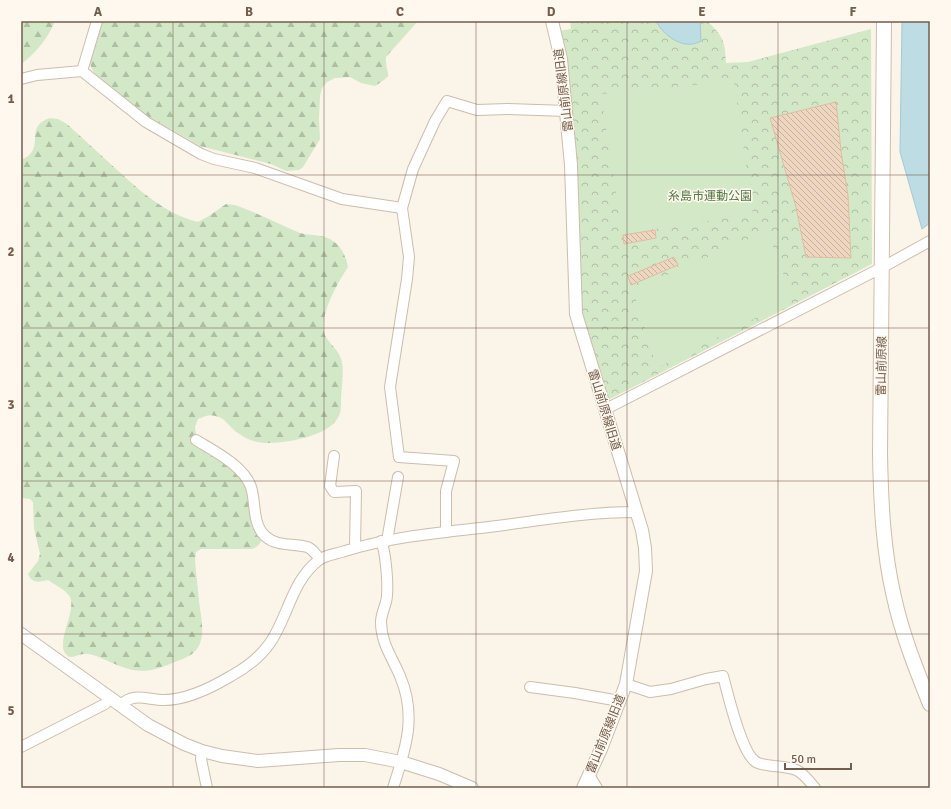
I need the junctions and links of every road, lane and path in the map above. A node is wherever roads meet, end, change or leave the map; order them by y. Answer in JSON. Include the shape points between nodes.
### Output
{"nodes":[{"id":1,"x":97,"y":21,"type":"edge"},
{"id":2,"x":552,"y":21,"type":"edge"},
{"id":3,"x":884,"y":21,"type":"edge"},
{"id":4,"x":82,"y":71,"type":"junction"},
{"id":5,"x":21,"y":79,"type":"edge"},
{"id":6,"x":567,"y":111,"type":"junction"},
{"id":7,"x":402,"y":208,"type":"junction"},
{"id":8,"x":930,"y":241,"type":"edge"},
{"id":9,"x":883,"y":267,"type":"junction"},
{"id":10,"x":604,"y":410,"type":"junction"},
{"id":11,"x":196,"y":440,"type":"dead end"},
{"id":12,"x":334,"y":456,"type":"dead end"},
{"id":13,"x":398,"y":477,"type":"dead end"},
{"id":14,"x":635,"y":512,"type":"junction"},
{"id":15,"x":446,"y":532,"type":"junction"},
{"id":16,"x":384,"y":541,"type":"junction"},
{"id":17,"x":355,"y":548,"type":"junction"},
{"id":18,"x":320,"y":559,"type":"junction"},
{"id":19,"x":21,"y":634,"type":"edge"},
{"id":20,"x":626,"y":684,"type":"junction"},
{"id":21,"x":530,"y":687,"type":"dead end"},
{"id":22,"x":110,"y":698,"type":"junction"},
{"id":23,"x":619,"y":701,"type":"junction"},
{"id":24,"x":930,"y":704,"type":"edge"},
{"id":25,"x":121,"y":705,"type":"junction"},
{"id":26,"x":21,"y":747,"type":"edge"},
{"id":27,"x":202,"y":751,"type":"junction"},
{"id":28,"x":401,"y":762,"type":"junction"},
{"id":29,"x":589,"y":775,"type":"junction"},
{"id":30,"x":208,"y":788,"type":"edge"},
{"id":31,"x":393,"y":788,"type":"edge"},
{"id":32,"x":472,"y":788,"type":"edge"},
{"id":33,"x":583,"y":788,"type":"edge"},
{"id":34,"x":596,"y":788,"type":"edge"},
{"id":35,"x":815,"y":788,"type":"edge"}],
"edges":[{"from":1,"to":4,"type":"street"},
{"from":2,"to":6,"type":"street","name":"雷山前原線旧道","via":[[562,59]]},
{"from":3,"to":9,"type":"main road","name":"雷山前原線"},
{"from":4,"to":5,"type":"street"},
{"from":4,"to":7,"type":"street","via":[[146,122],[201,154],[255,168],[342,198]]},
{"from":6,"to":7,"type":"street","via":[[477,110],[447,101],[435,121],[414,169]]},
{"from":6,"to":10,"type":"street","name":"雷山前原線旧道","via":[[576,314]]},
{"from":7,"to":15,"type":"street","via":[[409,257],[390,387],[399,457],[454,461],[446,491]]},
{"from":8,"to":9,"type":"street"},
{"from":9,"to":10,"type":"street"},
{"from":9,"to":24,"type":"main road","name":"雷山前原線","via":[[880,454],[883,531],[897,612]]},
{"from":10,"to":14,"type":"street","name":"雷山前原線旧道"},
{"from":11,"to":18,"type":"street","via":[[226,458],[242,473],[251,487],[257,522],[265,536],[278,543],[308,547]]},
{"from":12,"to":17,"type":"street","via":[[330,486],[334,492],[356,491]]},
{"from":13,"to":16,"type":"street"},
{"from":14,"to":15,"type":"street"},
{"from":14,"to":20,"type":"street","name":"雷山前原線旧道","via":[[642,530],[646,571]]},
{"from":15,"to":16,"type":"street"},
{"from":16,"to":17,"type":"street"},
{"from":16,"to":28,"type":"street","via":[[387,596],[381,621],[384,643],[405,688],[410,714]]},
{"from":17,"to":18,"type":"street"},
{"from":18,"to":25,"type":"street","via":[[295,590],[271,642],[246,667],[193,694],[163,700],[137,697],[126,700]]},
{"from":19,"to":22,"type":"street"},
{"from":20,"to":23,"type":"street","name":"雷山前原線旧道"},
{"from":20,"to":35,"type":"street","via":[[650,692],[723,676],[741,738],[754,761],[763,765],[798,770]]},
{"from":21,"to":23,"type":"street"},
{"from":22,"to":25,"type":"street"},
{"from":22,"to":26,"type":"street","via":[[105,704]]},
{"from":23,"to":29,"type":"street","name":"雷山前原線旧道"},
{"from":25,"to":27,"type":"street","via":[[169,737]]},
{"from":27,"to":28,"type":"street","via":[[258,761],[365,755]]},
{"from":27,"to":30,"type":"street","via":[[200,759]]},
{"from":28,"to":31,"type":"street"},
{"from":28,"to":32,"type":"street"},
{"from":29,"to":33,"type":"street","name":"雷山前原線旧道"},
{"from":29,"to":34,"type":"street"}]}
